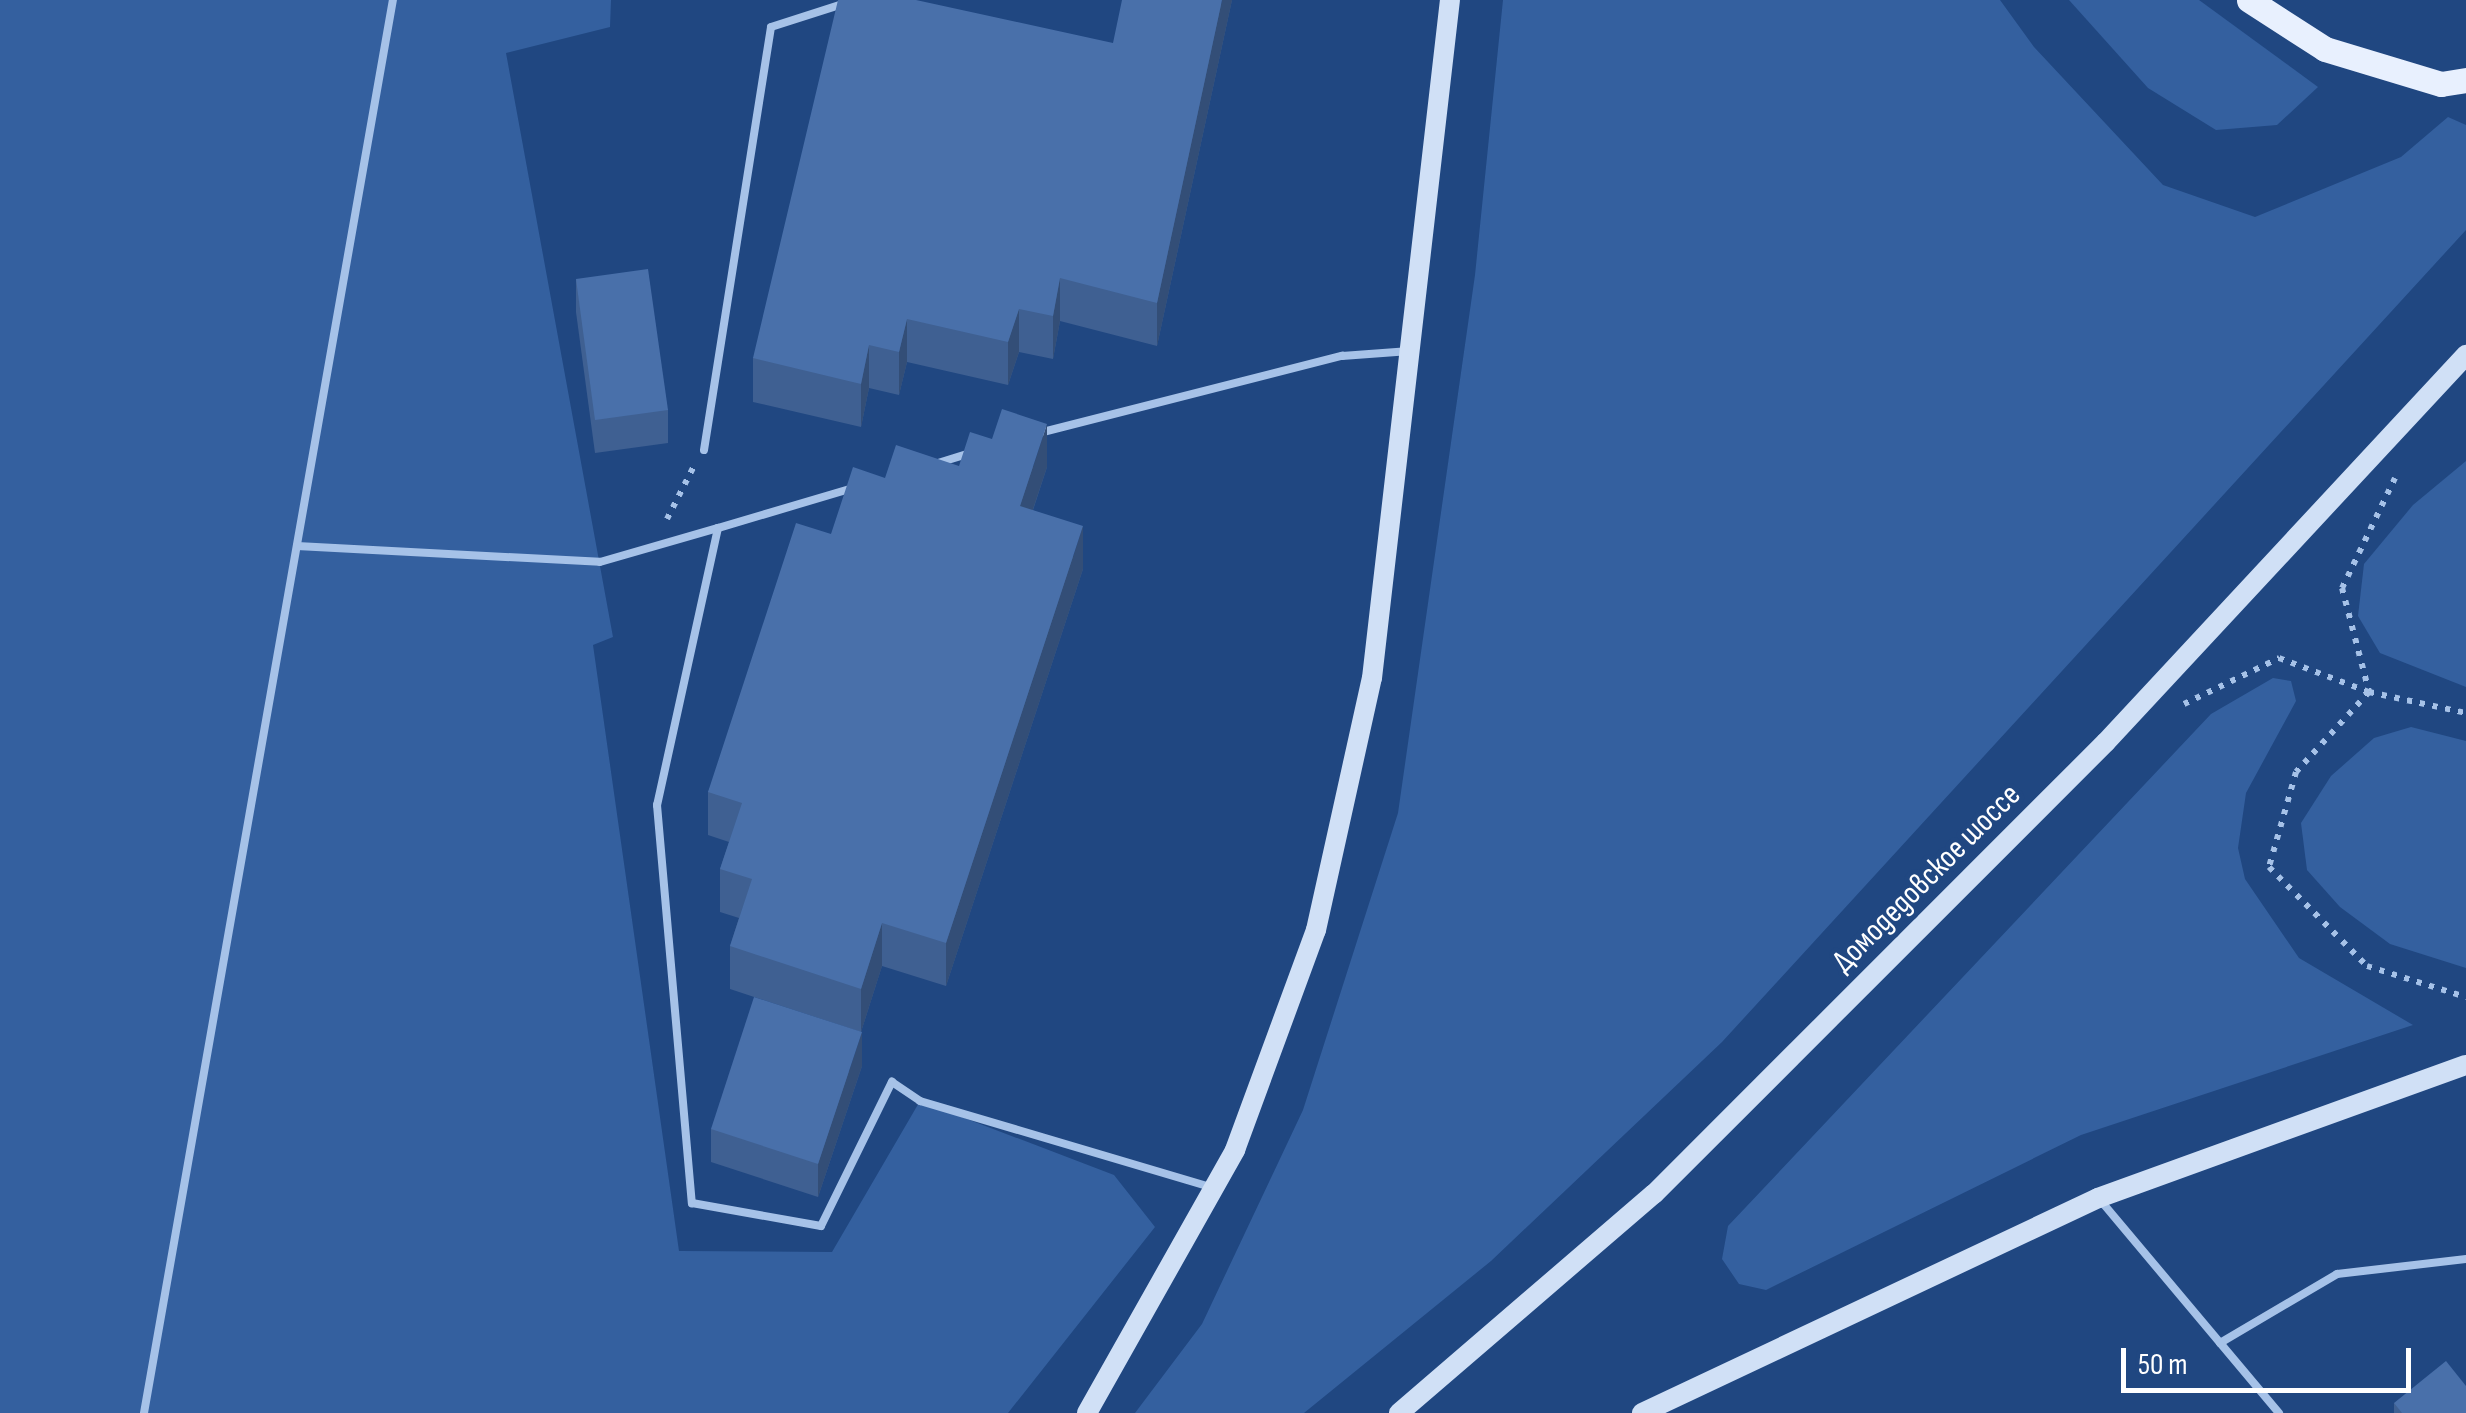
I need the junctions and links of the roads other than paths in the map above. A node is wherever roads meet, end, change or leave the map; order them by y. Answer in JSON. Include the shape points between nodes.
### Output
{"nodes":[{"id":1,"x":393,"y":0,"type":"edge"},
{"id":2,"x":855,"y":0,"type":"edge"},
{"id":3,"x":1450,"y":0,"type":"edge"},
{"id":4,"x":2249,"y":0,"type":"edge"},
{"id":5,"x":2466,"y":80,"type":"edge"},
{"id":6,"x":1412,"y":350,"type":"junction"},
{"id":7,"x":2466,"y":355,"type":"edge"},
{"id":8,"x":1017,"y":439,"type":"edge"},
{"id":9,"x":704,"y":450,"type":"road end"},
{"id":10,"x":979,"y":450,"type":"edge"},
{"id":11,"x":923,"y":467,"type":"edge"},
{"id":12,"x":867,"y":484,"type":"edge"},
{"id":13,"x":718,"y":528,"type":"junction"},
{"id":14,"x":298,"y":546,"type":"junction"},
{"id":15,"x":2466,"y":1065,"type":"edge"},
{"id":16,"x":1214,"y":1188,"type":"junction"},
{"id":17,"x":2098,"y":1198,"type":"junction"},
{"id":18,"x":2466,"y":1259,"type":"edge"},
{"id":19,"x":2220,"y":1343,"type":"junction"},
{"id":20,"x":144,"y":1413,"type":"edge"},
{"id":21,"x":1087,"y":1413,"type":"edge"},
{"id":22,"x":1399,"y":1413,"type":"edge"},
{"id":23,"x":1642,"y":1413,"type":"edge"},
{"id":24,"x":2280,"y":1413,"type":"edge"}],
"edges":[{"from":1,"to":14,"type":"lane"},
{"from":2,"to":9,"type":"lane","via":[[771,27]]},
{"from":3,"to":6,"type":"main road"},
{"from":4,"to":5,"type":"main road","via":[[2324,50],[2441,84]]},
{"from":6,"to":8,"type":"lane","via":[[1342,356],[1148,400]]},
{"from":6,"to":16,"type":"main road","via":[[1372,678],[1316,930],[1235,1150]]},
{"from":7,"to":22,"type":"main road","name":"Домодедовское шоссе","via":[[2106,742],[1654,1194]]},
{"from":10,"to":11,"type":"lane"},
{"from":12,"to":13,"type":"lane"},
{"from":13,"to":14,"type":"lane","via":[[600,562]]},
{"from":13,"to":16,"type":"lane","via":[[656,805],[692,1203],[820,1226],[892,1082],[920,1101]]},
{"from":14,"to":20,"type":"lane"},
{"from":15,"to":17,"type":"main road"},
{"from":16,"to":21,"type":"main road"},
{"from":17,"to":19,"type":"lane"},
{"from":17,"to":23,"type":"main road"},
{"from":18,"to":19,"type":"lane","via":[[2337,1274]]},
{"from":19,"to":24,"type":"lane"}]}
